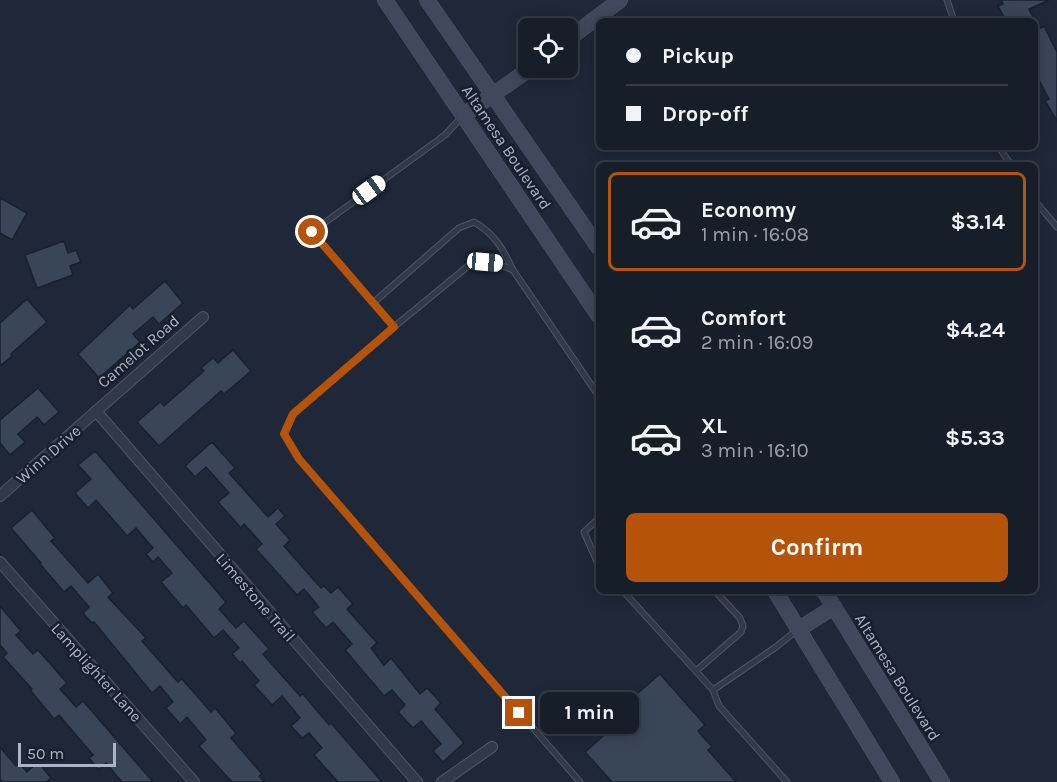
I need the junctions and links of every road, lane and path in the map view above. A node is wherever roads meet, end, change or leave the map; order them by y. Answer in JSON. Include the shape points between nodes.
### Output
{"nodes":[{"id":1,"x":385,"y":0,"type":"edge"},
{"id":2,"x":427,"y":0,"type":"edge"},
{"id":3,"x":620,"y":0,"type":"edge"},
{"id":4,"x":947,"y":0,"type":"edge"},
{"id":5,"x":596,"y":18,"type":"edge"},
{"id":6,"x":596,"y":18,"type":"edge"},
{"id":7,"x":953,"y":18,"type":"edge"},
{"id":8,"x":578,"y":32,"type":"edge"},
{"id":9,"x":518,"y":77,"type":"edge"},
{"id":10,"x":492,"y":95,"type":"junction"},
{"id":11,"x":464,"y":115,"type":"junction"},
{"id":12,"x":1038,"y":205,"type":"edge"},
{"id":13,"x":1057,"y":227,"type":"edge"},
{"id":14,"x":596,"y":244,"type":"edge"},
{"id":15,"x":513,"y":270,"type":"junction"},
{"id":16,"x":374,"y":303,"type":"junction"},
{"id":17,"x":596,"y":312,"type":"edge"},
{"id":18,"x":203,"y":317,"type":"dead end"},
{"id":19,"x":394,"y":327,"type":"junction"},
{"id":20,"x":596,"y":392,"type":"edge"},
{"id":21,"x":96,"y":411,"type":"junction"},
{"id":22,"x":0,"y":496,"type":"edge"},
{"id":23,"x":596,"y":521,"type":"edge"},
{"id":24,"x":596,"y":559,"type":"edge"},
{"id":25,"x":0,"y":562,"type":"edge"},
{"id":26,"x":626,"y":594,"type":"edge"},
{"id":27,"x":719,"y":594,"type":"edge"},
{"id":28,"x":777,"y":594,"type":"edge"},
{"id":29,"x":826,"y":594,"type":"edge"},
{"id":30,"x":834,"y":607,"type":"junction"},
{"id":31,"x":799,"y":629,"type":"junction"},
{"id":32,"x":696,"y":671,"type":"junction"},
{"id":33,"x":713,"y":690,"type":"junction"},
{"id":34,"x":492,"y":747,"type":"dead end"},
{"id":35,"x":194,"y":782,"type":"edge"},
{"id":36,"x":417,"y":782,"type":"edge"},
{"id":37,"x":442,"y":782,"type":"edge"},
{"id":38,"x":580,"y":782,"type":"edge"},
{"id":39,"x":787,"y":782,"type":"edge"},
{"id":40,"x":892,"y":782,"type":"edge"},
{"id":41,"x":942,"y":782,"type":"edge"}],
"edges":[{"from":1,"to":11,"type":"main road","name":"Altamesa Boulevard"},
{"from":2,"to":10,"type":"main road","name":"Altamesa Boulevard"},
{"from":3,"to":6,"type":"main road"},
{"from":4,"to":7,"type":"lane"},
{"from":5,"to":8,"type":"main road"},
{"from":9,"to":10,"type":"main road"},
{"from":10,"to":11,"type":"main road"},
{"from":10,"to":14,"type":"main road","name":"Altamesa Boulevard"},
{"from":11,"to":16,"type":"lane","via":[[445,135],[312,232]]},
{"from":11,"to":17,"type":"main road","name":"Altamesa Boulevard"},
{"from":12,"to":13,"type":"lane"},
{"from":15,"to":16,"type":"lane","via":[[489,230],[474,222],[459,228]]},
{"from":15,"to":19,"type":"lane","via":[[473,261]]},
{"from":15,"to":20,"type":"lane"},
{"from":16,"to":19,"type":"lane"},
{"from":18,"to":21,"type":"street","name":"Camelot Road"},
{"from":19,"to":38,"type":"lane","via":[[293,414],[284,434],[299,459]]},
{"from":21,"to":22,"type":"street","name":"Winn Drive"},
{"from":21,"to":36,"type":"street","name":"Limestone Trail"},
{"from":23,"to":24,"type":"lane","via":[[584,532]]},
{"from":25,"to":35,"type":"street","name":"Lamplighter Lane"},
{"from":26,"to":32,"type":"lane"},
{"from":27,"to":32,"type":"lane","via":[[743,626]]},
{"from":28,"to":31,"type":"main road"},
{"from":29,"to":30,"type":"main road","name":"Altamesa Boulevard"},
{"from":30,"to":31,"type":"main road"},
{"from":30,"to":41,"type":"main road","name":"Altamesa Boulevard"},
{"from":31,"to":33,"type":"lane"},
{"from":31,"to":40,"type":"main road"},
{"from":32,"to":33,"type":"lane"},
{"from":33,"to":39,"type":"lane","via":[[719,706]]},
{"from":34,"to":37,"type":"street"}]}
